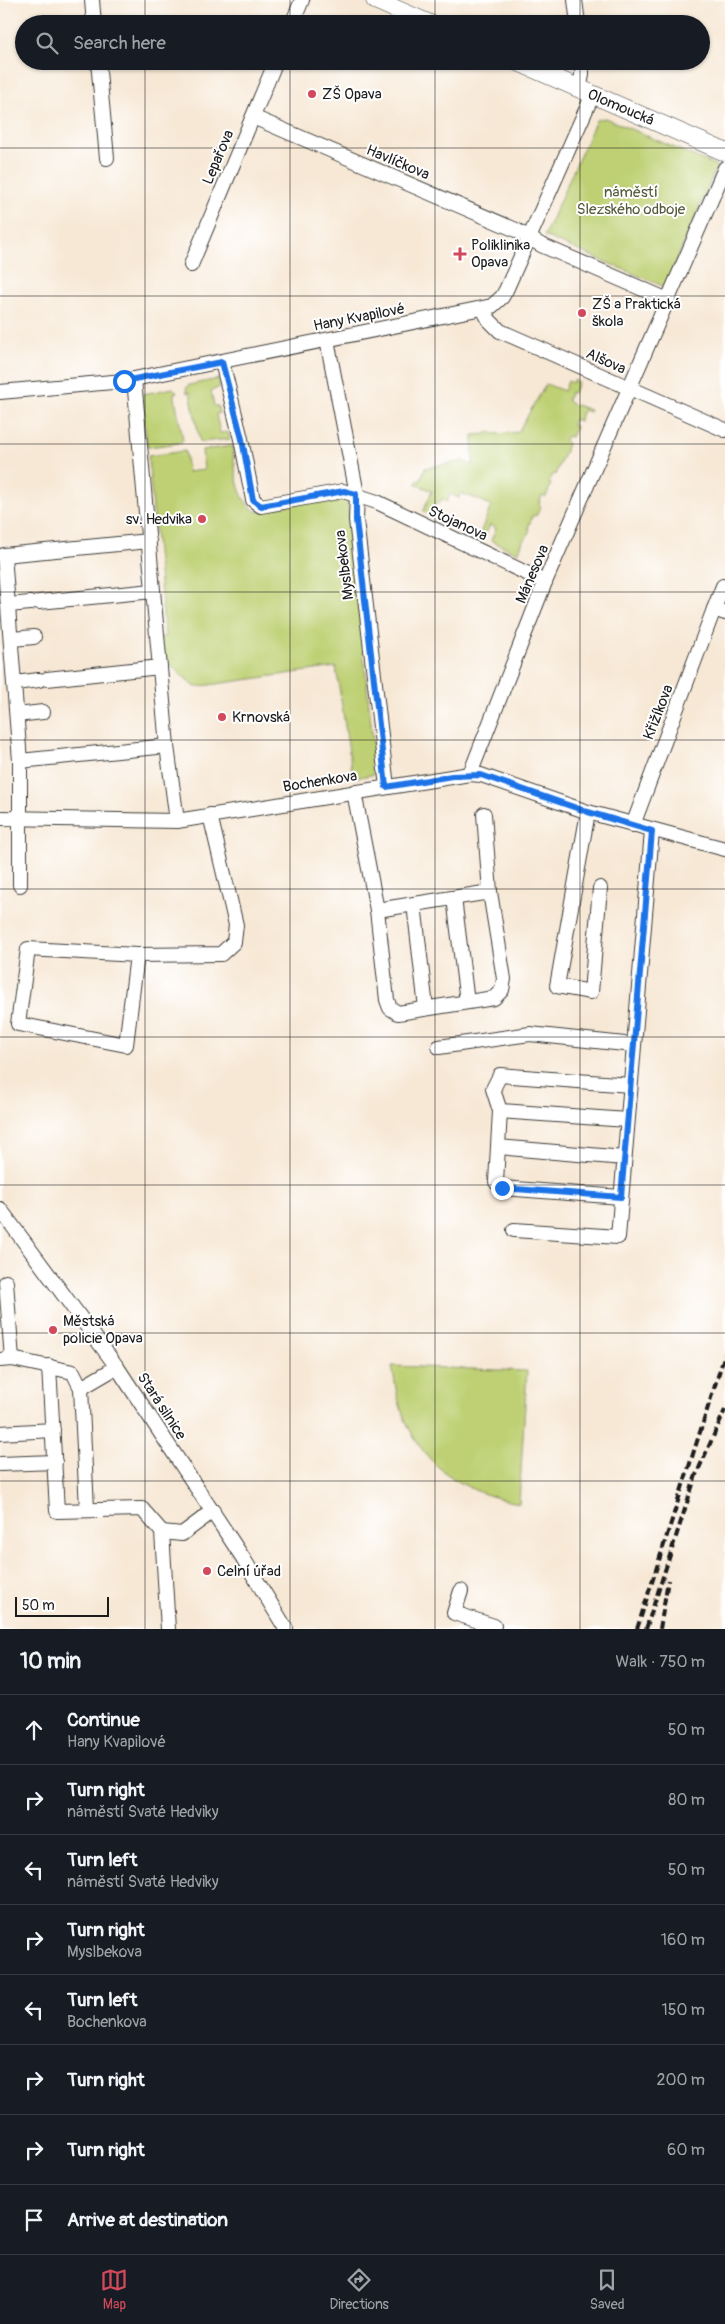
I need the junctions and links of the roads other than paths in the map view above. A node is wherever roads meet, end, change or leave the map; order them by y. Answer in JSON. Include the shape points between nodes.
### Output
{"nodes":[{"id":1,"x":92,"y":0,"type":"edge"},
{"id":2,"x":302,"y":0,"type":"edge"},
{"id":3,"x":375,"y":0,"type":"edge"},
{"id":4,"x":574,"y":0,"type":"edge"},
{"id":5,"x":93,"y":15,"type":"edge"},
{"id":6,"x":296,"y":15,"type":"edge"},
{"id":7,"x":409,"y":15,"type":"edge"},
{"id":8,"x":576,"y":15,"type":"edge"},
{"id":9,"x":99,"y":70,"type":"edge"},
{"id":10,"x":272,"y":70,"type":"edge"},
{"id":11,"x":537,"y":70,"type":"edge"},
{"id":12,"x":582,"y":70,"type":"edge"},
{"id":13,"x":586,"y":91,"type":"junction"},
{"id":14,"x":252,"y":117,"type":"junction"},
{"id":15,"x":725,"y":152,"type":"edge"},
{"id":16,"x":107,"y":158,"type":"dead end"},
{"id":17,"x":725,"y":168,"type":"edge"},
{"id":18,"x":529,"y":237,"type":"junction"},
{"id":19,"x":191,"y":265,"type":"dead end"},
{"id":20,"x":668,"y":300,"type":"junction"},
{"id":21,"x":483,"y":309,"type":"junction"},
{"id":22,"x":327,"y":340,"type":"junction"},
{"id":23,"x":222,"y":362,"type":"junction"},
{"id":24,"x":134,"y":379,"type":"junction"},
{"id":25,"x":629,"y":389,"type":"junction"},
{"id":26,"x":0,"y":392,"type":"edge"},
{"id":27,"x":725,"y":430,"type":"edge"},
{"id":28,"x":356,"y":494,"type":"junction"},
{"id":29,"x":149,"y":541,"type":"junction"},
{"id":30,"x":546,"y":582,"type":"junction"},
{"id":31,"x":723,"y":586,"type":"dead end"},
{"id":32,"x":153,"y":591,"type":"junction"},
{"id":33,"x":9,"y":605,"type":"junction"},
{"id":34,"x":719,"y":611,"type":"edge"},
{"id":35,"x":34,"y":637,"type":"dead end"},
{"id":36,"x":12,"y":639,"type":"junction"},
{"id":37,"x":160,"y":667,"type":"junction"},
{"id":38,"x":14,"y":683,"type":"junction"},
{"id":39,"x":42,"y":712,"type":"dead end"},
{"id":40,"x":17,"y":714,"type":"junction"},
{"id":41,"x":167,"y":746,"type":"junction"},
{"id":42,"x":20,"y":762,"type":"junction"},
{"id":43,"x":470,"y":774,"type":"junction"},
{"id":44,"x":386,"y":787,"type":"junction"},
{"id":45,"x":354,"y":792,"type":"junction"},
{"id":46,"x":588,"y":812,"type":"junction"},
{"id":47,"x":484,"y":814,"type":"dead end"},
{"id":48,"x":210,"y":815,"type":"junction"},
{"id":49,"x":0,"y":818,"type":"edge"},
{"id":50,"x":21,"y":819,"type":"junction"},
{"id":51,"x":177,"y":820,"type":"junction"},
{"id":52,"x":633,"y":825,"type":"junction"},
{"id":53,"x":652,"y":831,"type":"junction"},
{"id":54,"x":725,"y":849,"type":"edge"},
{"id":55,"x":20,"y":885,"type":"dead end"},
{"id":56,"x":600,"y":888,"type":"dead end"},
{"id":57,"x":490,"y":892,"type":"junction"},
{"id":58,"x":454,"y":898,"type":"junction"},
{"id":59,"x":414,"y":904,"type":"junction"},
{"id":60,"x":377,"y":910,"type":"junction"},
{"id":61,"x":138,"y":955,"type":"junction"},
{"id":62,"x":467,"y":1002,"type":"junction"},
{"id":63,"x":426,"y":1008,"type":"junction"},
{"id":64,"x":634,"y":1045,"type":"junction"},
{"id":65,"x":439,"y":1047,"type":"dead end"},
{"id":66,"x":630,"y":1085,"type":"junction"},
{"id":67,"x":500,"y":1111,"type":"junction"},
{"id":68,"x":627,"y":1120,"type":"junction"},
{"id":69,"x":498,"y":1147,"type":"junction"},
{"id":70,"x":624,"y":1158,"type":"junction"},
{"id":71,"x":621,"y":1197,"type":"junction"},
{"id":72,"x":0,"y":1209,"type":"edge"},
{"id":73,"x":514,"y":1230,"type":"dead end"},
{"id":74,"x":6,"y":1282,"type":"dead end"},
{"id":75,"x":6,"y":1359,"type":"edge"},
{"id":76,"x":49,"y":1366,"type":"junction"},
{"id":77,"x":117,"y":1367,"type":"junction"},
{"id":78,"x":81,"y":1388,"type":"junction"},
{"id":79,"x":53,"y":1430,"type":"junction"},
{"id":80,"x":0,"y":1433,"type":"edge"},
{"id":81,"x":55,"y":1462,"type":"junction"},
{"id":82,"x":0,"y":1464,"type":"edge"},
{"id":83,"x":87,"y":1509,"type":"junction"},
{"id":84,"x":212,"y":1512,"type":"junction"},
{"id":85,"x":162,"y":1532,"type":"junction"},
{"id":86,"x":461,"y":1591,"type":"dead end"},
{"id":87,"x":497,"y":1628,"type":"edge"},
{"id":88,"x":168,"y":1629,"type":"edge"},
{"id":89,"x":286,"y":1629,"type":"edge"}],
"edges":[{"from":1,"to":5,"type":"street"},
{"from":2,"to":6,"type":"street"},
{"from":3,"to":7,"type":"main road"},
{"from":4,"to":8,"type":"street"},
{"from":9,"to":16,"type":"street"},
{"from":10,"to":14,"type":"street","name":"Lepařova"},
{"from":11,"to":13,"type":"main road","name":"Olomoucká"},
{"from":12,"to":13,"type":"street","name":"Hany Kvapilové"},
{"from":13,"to":15,"type":"main road","name":"Olomoucká"},
{"from":13,"to":18,"type":"street","name":"Hany Kvapilové"},
{"from":14,"to":18,"type":"street","name":"Havlíčkova"},
{"from":14,"to":19,"type":"street","name":"Lepařova"},
{"from":17,"to":20,"type":"street"},
{"from":18,"to":20,"type":"street","name":"Havlíčkova"},
{"from":18,"to":21,"type":"street","name":"Hany Kvapilové","via":[[502,297]]},
{"from":20,"to":25,"type":"street"},
{"from":21,"to":22,"type":"street","name":"Hany Kvapilové"},
{"from":21,"to":25,"type":"street","name":"Alšova","via":[[500,331]]},
{"from":22,"to":23,"type":"street","name":"Hany Kvapilové"},
{"from":22,"to":28,"type":"street","name":"Myslbekova"},
{"from":23,"to":24,"type":"street","name":"Hany Kvapilové"},
{"from":23,"to":28,"type":"street","via":[[256,504],[261,506],[344,491]]},
{"from":24,"to":26,"type":"street","name":"Hany Kvapilové"},
{"from":24,"to":29,"type":"street"},
{"from":25,"to":27,"type":"street","name":"Alšova"},
{"from":25,"to":30,"type":"street","name":"Mánesova"},
{"from":28,"to":30,"type":"street","name":"Stojanova"},
{"from":28,"to":44,"type":"street","name":"Myslbekova","via":[[356,520]]},
{"from":29,"to":32,"type":"street"},
{"from":29,"to":33,"type":"street","via":[[4,555]]},
{"from":30,"to":43,"type":"street","name":"Mánesova"},
{"from":31,"to":34,"type":"street","name":"Křižíkova"},
{"from":32,"to":33,"type":"street"},
{"from":32,"to":37,"type":"street"},
{"from":33,"to":36,"type":"street"},
{"from":34,"to":52,"type":"street","name":"Křižíkova"},
{"from":35,"to":36,"type":"street"},
{"from":36,"to":38,"type":"street"},
{"from":37,"to":38,"type":"street"},
{"from":37,"to":41,"type":"street"},
{"from":38,"to":40,"type":"street"},
{"from":39,"to":40,"type":"street"},
{"from":40,"to":42,"type":"street"},
{"from":41,"to":42,"type":"street"},
{"from":41,"to":51,"type":"street"},
{"from":42,"to":50,"type":"street"},
{"from":43,"to":44,"type":"street","name":"Bochenkova"},
{"from":43,"to":46,"type":"street","name":"Bochenkova"},
{"from":44,"to":45,"type":"street","name":"Bochenkova"},
{"from":45,"to":48,"type":"street","name":"Bochenkova"},
{"from":45,"to":60,"type":"street"},
{"from":46,"to":52,"type":"street","name":"Bochenkova"},
{"from":46,"to":56,"type":"street","via":[[557,986],[591,992]]},
{"from":47,"to":57,"type":"street"},
{"from":48,"to":51,"type":"street","name":"Bochenkova"},
{"from":48,"to":61,"type":"street","via":[[236,925],[234,942],[221,954]]},
{"from":49,"to":50,"type":"street","name":"Bochenkova"},
{"from":50,"to":51,"type":"street","name":"Bochenkova"},
{"from":50,"to":55,"type":"street"},
{"from":52,"to":53,"type":"street","name":"Bochenkova"},
{"from":53,"to":54,"type":"street","name":"Bochenkova"},
{"from":53,"to":64,"type":"street"},
{"from":57,"to":58,"type":"street"},
{"from":57,"to":62,"type":"street","via":[[504,979],[502,990],[494,998]]},
{"from":58,"to":59,"type":"street"},
{"from":58,"to":62,"type":"street"},
{"from":59,"to":60,"type":"street"},
{"from":59,"to":63,"type":"street"},
{"from":60,"to":63,"type":"street","via":[[390,1008],[398,1013]]},
{"from":61,"to":61,"type":"street","via":[[28,949],[18,1024],[126,1045]]},
{"from":62,"to":63,"type":"street"},
{"from":64,"to":65,"type":"street","via":[[530,1034]]},
{"from":64,"to":66,"type":"street"},
{"from":66,"to":67,"type":"street","via":[[500,1074],[494,1089]]},
{"from":66,"to":68,"type":"street"},
{"from":67,"to":68,"type":"street"},
{"from":67,"to":69,"type":"street"},
{"from":68,"to":70,"type":"street"},
{"from":69,"to":70,"type":"street"},
{"from":69,"to":71,"type":"street","via":[[496,1182],[502,1188]]},
{"from":70,"to":71,"type":"street"},
{"from":71,"to":73,"type":"street","via":[[618,1236]]},
{"from":72,"to":77,"type":"street","name":"Stará silnice"},
{"from":74,"to":75,"type":"street"},
{"from":75,"to":76,"type":"street"},
{"from":76,"to":78,"type":"street","via":[[73,1372]]},
{"from":76,"to":79,"type":"street"},
{"from":77,"to":78,"type":"street"},
{"from":77,"to":84,"type":"street","name":"Stará silnice"},
{"from":78,"to":83,"type":"street"},
{"from":79,"to":80,"type":"street"},
{"from":79,"to":81,"type":"street"},
{"from":81,"to":82,"type":"street"},
{"from":81,"to":83,"type":"street","via":[[57,1511]]},
{"from":83,"to":85,"type":"street","via":[[142,1509]]},
{"from":84,"to":85,"type":"street","via":[[182,1534]]},
{"from":84,"to":89,"type":"street","name":"Stará silnice"},
{"from":85,"to":88,"type":"street"},
{"from":86,"to":87,"type":"street","via":[[454,1613]]}]}
